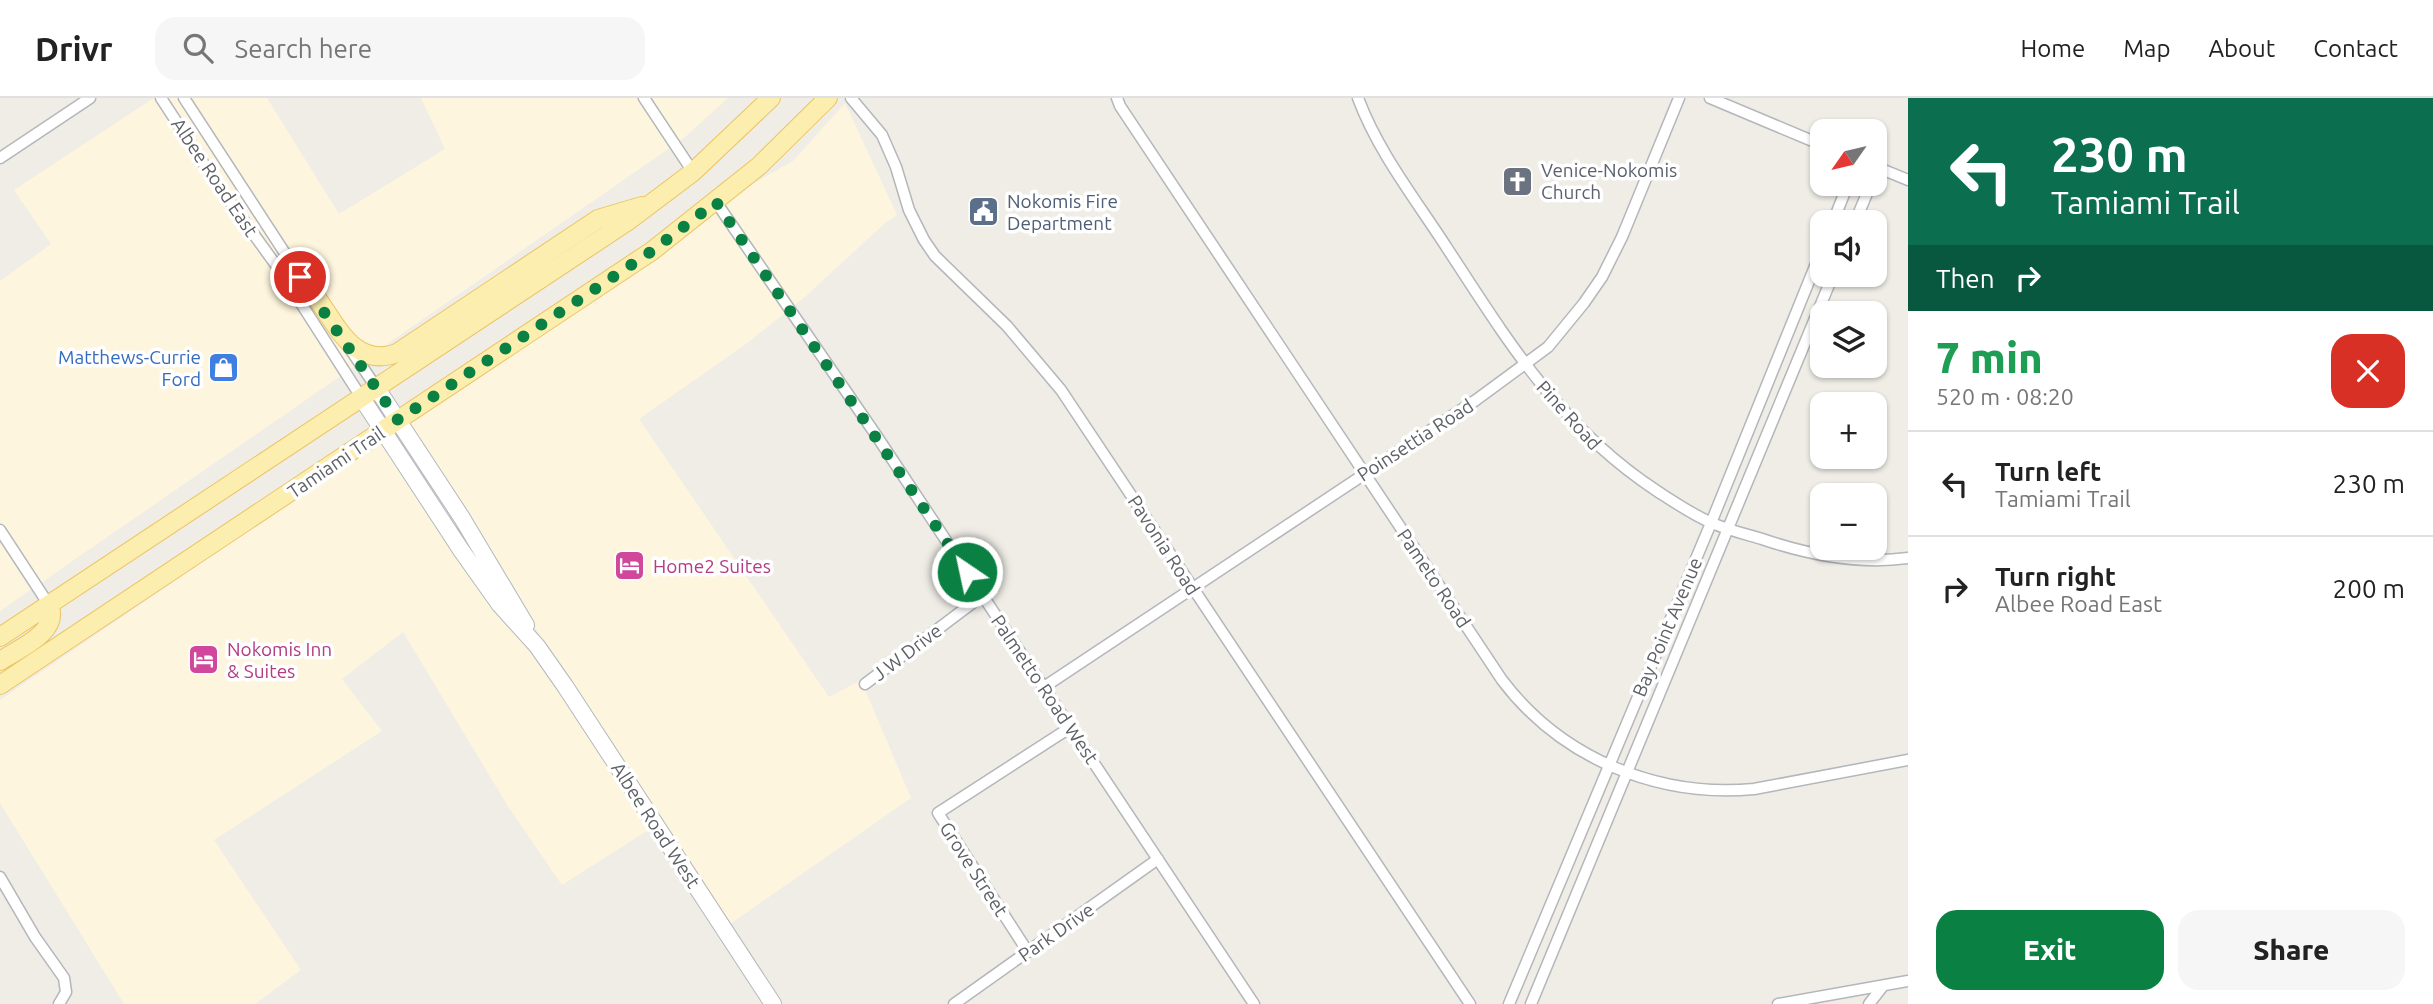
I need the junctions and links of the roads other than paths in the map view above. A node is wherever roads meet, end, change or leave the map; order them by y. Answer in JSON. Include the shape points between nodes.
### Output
{"nodes":[{"id":1,"x":90,"y":98,"type":"edge"},
{"id":2,"x":161,"y":98,"type":"edge"},
{"id":3,"x":184,"y":98,"type":"edge"},
{"id":4,"x":644,"y":98,"type":"edge"},
{"id":5,"x":771,"y":98,"type":"edge"},
{"id":6,"x":828,"y":98,"type":"edge"},
{"id":7,"x":851,"y":98,"type":"edge"},
{"id":8,"x":1358,"y":98,"type":"edge"},
{"id":9,"x":1679,"y":98,"type":"edge"},
{"id":10,"x":1710,"y":98,"type":"edge"},
{"id":11,"x":1117,"y":101,"type":"edge"},
{"id":12,"x":1810,"y":140,"type":"edge"},
{"id":13,"x":0,"y":158,"type":"edge"},
{"id":14,"x":693,"y":172,"type":"junction"},
{"id":15,"x":1887,"y":174,"type":"edge"},
{"id":16,"x":1908,"y":180,"type":"edge"},
{"id":17,"x":716,"y":202,"type":"junction"},
{"id":18,"x":652,"y":203,"type":"junction"},
{"id":19,"x":300,"y":277,"type":"junction"},
{"id":20,"x":1810,"y":279,"type":"edge"},
{"id":21,"x":1828,"y":287,"type":"edge"},
{"id":22,"x":1526,"y":365,"type":"junction"},
{"id":23,"x":369,"y":392,"type":"junction"},
{"id":24,"x":398,"y":420,"type":"junction"},
{"id":25,"x":383,"y":431,"type":"junction"},
{"id":26,"x":1364,"y":473,"type":"junction"},
{"id":27,"x":1711,"y":523,"type":"junction"},
{"id":28,"x":1728,"y":528,"type":"junction"},
{"id":29,"x":0,"y":530,"type":"edge"},
{"id":30,"x":1908,"y":558,"type":"edge"},
{"id":31,"x":1192,"y":588,"type":"junction"},
{"id":32,"x":983,"y":595,"type":"junction"},
{"id":33,"x":49,"y":605,"type":"junction"},
{"id":34,"x":0,"y":637,"type":"edge"},
{"id":35,"x":537,"y":646,"type":"junction"},
{"id":36,"x":0,"y":661,"type":"edge"},
{"id":37,"x":865,"y":684,"type":"dead end"},
{"id":38,"x":0,"y":685,"type":"edge"},
{"id":39,"x":1044,"y":687,"type":"junction"},
{"id":40,"x":1071,"y":727,"type":"junction"},
{"id":41,"x":1908,"y":760,"type":"edge"},
{"id":42,"x":1608,"y":764,"type":"junction"},
{"id":43,"x":1627,"y":773,"type":"junction"},
{"id":44,"x":1158,"y":859,"type":"junction"},
{"id":45,"x":0,"y":877,"type":"edge"},
{"id":46,"x":1028,"y":952,"type":"junction"},
{"id":47,"x":1908,"y":981,"type":"edge"},
{"id":48,"x":1884,"y":986,"type":"junction"},
{"id":49,"x":59,"y":1004,"type":"edge"},
{"id":50,"x":773,"y":1004,"type":"edge"},
{"id":51,"x":954,"y":1004,"type":"edge"},
{"id":52,"x":1254,"y":1004,"type":"edge"},
{"id":53,"x":1470,"y":1004,"type":"edge"},
{"id":54,"x":1509,"y":1004,"type":"edge"},
{"id":55,"x":1531,"y":1004,"type":"edge"},
{"id":56,"x":1778,"y":1004,"type":"edge"},
{"id":57,"x":1870,"y":1004,"type":"edge"}],
"edges":[{"from":1,"to":13,"type":"street"},
{"from":2,"to":23,"type":"street","name":"Albee Road East","via":[[213,178]]},
{"from":3,"to":19,"type":"street","name":"Albee Road East"},
{"from":4,"to":14,"type":"street"},
{"from":5,"to":14,"type":"main road","name":"Tamiami Trail"},
{"from":6,"to":17,"type":"main road","name":"Tamiami Trail"},
{"from":7,"to":31,"type":"street","name":"Pavonia Road","via":[[882,135],[909,210],[935,256],[1046,370]]},
{"from":8,"to":22,"type":"street","name":"Pine Road","via":[[1390,162]]},
{"from":9,"to":22,"type":"street","name":"Poinsettia Road","via":[[1602,276],[1559,334]]},
{"from":10,"to":12,"type":"street"},
{"from":11,"to":26,"type":"street","name":"Pameto Road"},
{"from":14,"to":18,"type":"main road","name":"Tamiami Trail"},
{"from":15,"to":16,"type":"street"},
{"from":17,"to":24,"type":"main road","name":"Tamiami Trail","via":[[652,251]]},
{"from":17,"to":32,"type":"street","name":"Palmetto Road West"},
{"from":18,"to":19,"type":"main road","via":[[598,219],[387,357],[368,357],[351,346]]},
{"from":18,"to":23,"type":"main road","name":"Tamiami Trail"},
{"from":19,"to":23,"type":"street","name":"Albee Road East"},
{"from":20,"to":27,"type":"street","name":"Bay Point Avenue"},
{"from":21,"to":28,"type":"street","name":"Bay Point Avenue"},
{"from":22,"to":26,"type":"street","name":"Poinsettia Road"},
{"from":22,"to":27,"type":"street","name":"Pine Road","via":[[1563,412],[1608,457]]},
{"from":23,"to":24,"type":"street","name":"Albee Road East"},
{"from":23,"to":25,"type":"street","name":"Albee Road West"},
{"from":23,"to":33,"type":"main road","name":"Tamiami Trail"},
{"from":24,"to":25,"type":"main road","name":"Tamiami Trail"},
{"from":24,"to":35,"type":"street","name":"Albee Road West","via":[[515,603]]},
{"from":25,"to":35,"type":"street","name":"Albee Road West","via":[[500,605]]},
{"from":25,"to":38,"type":"main road","name":"Tamiami Trail"},
{"from":26,"to":31,"type":"street","name":"Poinsettia Road"},
{"from":26,"to":42,"type":"street","name":"Pameto Road","via":[[1515,697],[1555,733]]},
{"from":27,"to":28,"type":"street","name":"Pine Road"},
{"from":27,"to":42,"type":"street","name":"Bay Point Avenue"},
{"from":28,"to":30,"type":"street","name":"Pine Road","via":[[1814,554],[1861,560]]},
{"from":28,"to":43,"type":"street","name":"Bay Point Avenue"},
{"from":29,"to":33,"type":"street"},
{"from":31,"to":39,"type":"street","name":"Poinsettia Road"},
{"from":31,"to":53,"type":"street","name":"Pavonia Road"},
{"from":32,"to":37,"type":"street","name":"J W Drive"},
{"from":32,"to":39,"type":"street","name":"Palmetto Road West"},
{"from":33,"to":34,"type":"main road","name":"Tamiami Trail"},
{"from":33,"to":36,"type":"main road","via":[[52,615],[46,629]]},
{"from":35,"to":50,"type":"street","name":"Albee Road West"},
{"from":39,"to":40,"type":"street","name":"Palmetto Road West"},
{"from":40,"to":44,"type":"street","name":"Palmetto Road West"},
{"from":40,"to":46,"type":"street","name":"Grove Street","via":[[938,813]]},
{"from":41,"to":43,"type":"street","name":"Pameto Road","via":[[1733,791],[1678,788]]},
{"from":42,"to":43,"type":"street","name":"Pameto Road"},
{"from":42,"to":54,"type":"street","name":"Bay Point Avenue"},
{"from":43,"to":55,"type":"street","name":"Bay Point Avenue"},
{"from":44,"to":46,"type":"street","name":"Park Drive"},
{"from":44,"to":52,"type":"street","name":"Palmetto Road West"},
{"from":45,"to":49,"type":"street","via":[[64,978],[66,987]]},
{"from":46,"to":51,"type":"street","name":"Park Drive"},
{"from":47,"to":48,"type":"street"},
{"from":48,"to":56,"type":"street"},
{"from":48,"to":57,"type":"street"}]}
